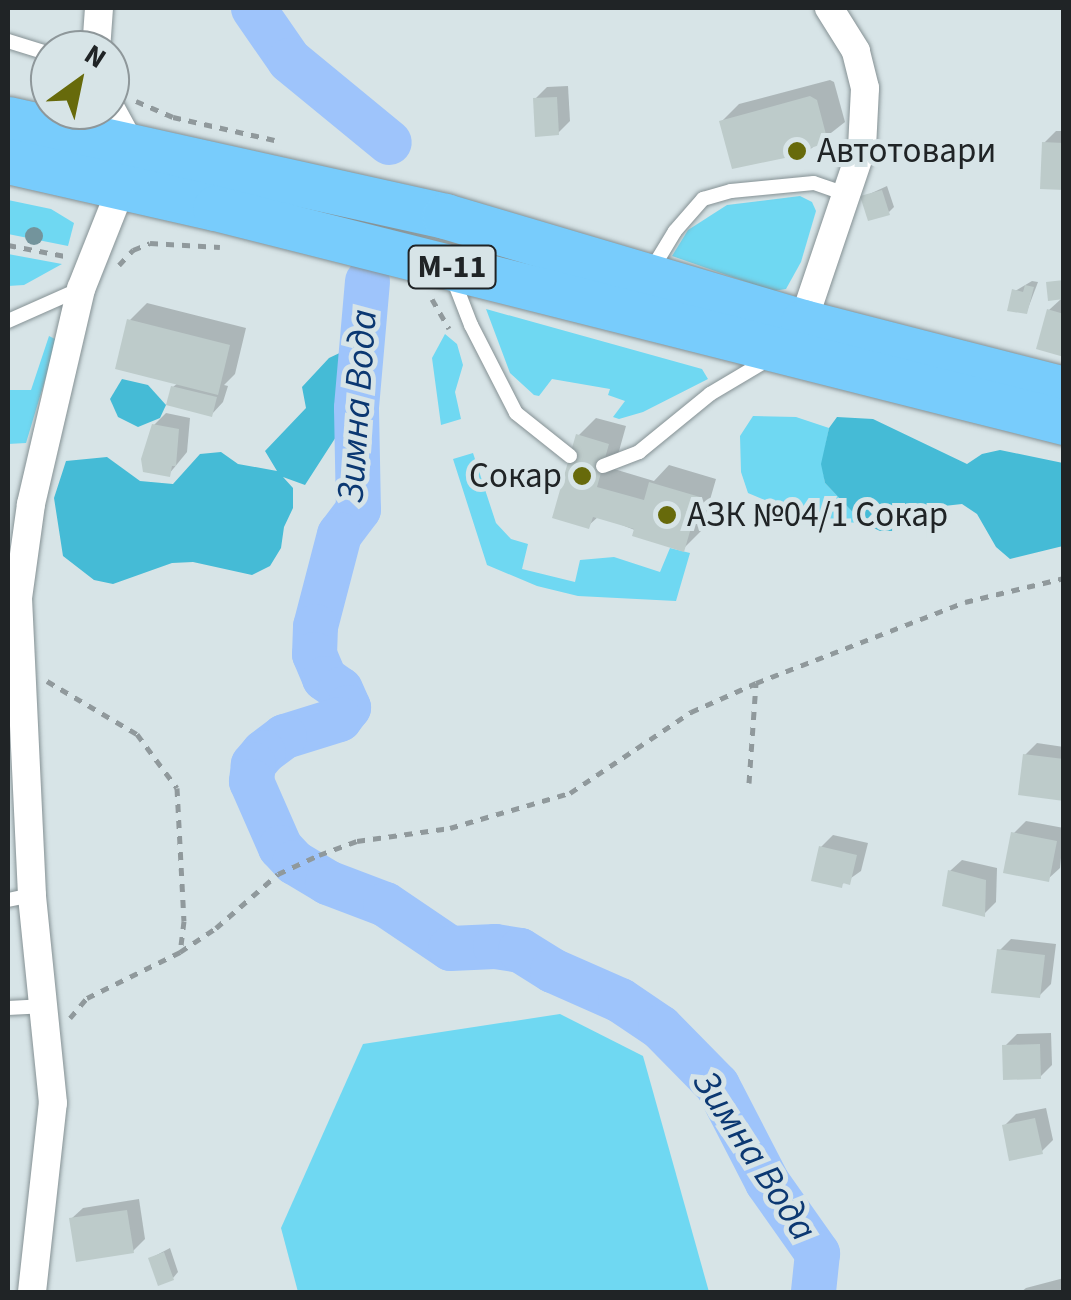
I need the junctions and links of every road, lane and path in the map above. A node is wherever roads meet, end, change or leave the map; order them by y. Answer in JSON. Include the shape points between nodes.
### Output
{"nodes":[{"id":1,"x":828,"y":8,"type":"edge"},
{"id":2,"x":8,"y":120,"type":"edge"},
{"id":3,"x":121,"y":146,"type":"edge"},
{"id":4,"x":8,"y":161,"type":"edge"},
{"id":5,"x":846,"y":194,"type":"junction"},
{"id":6,"x":8,"y":244,"type":"edge"},
{"id":7,"x":225,"y":248,"type":"dead end"},
{"id":8,"x":64,"y":256,"type":"dead end"},
{"id":9,"x":448,"y":266,"type":"junction"},
{"id":10,"x":117,"y":267,"type":"dead end"},
{"id":11,"x":646,"y":278,"type":"junction"},
{"id":12,"x":81,"y":289,"type":"junction"},
{"id":13,"x":8,"y":321,"type":"edge"},
{"id":14,"x":792,"y":336,"type":"junction"},
{"id":15,"x":1064,"y":389,"type":"edge"},
{"id":16,"x":1064,"y":422,"type":"edge"},
{"id":17,"x":570,"y":456,"type":"dead end"},
{"id":18,"x":603,"y":466,"type":"dead end"},
{"id":19,"x":1064,"y":578,"type":"edge"},
{"id":20,"x":23,"y":664,"type":"junction"},
{"id":21,"x":756,"y":683,"type":"junction"},
{"id":22,"x":749,"y":783,"type":"dead end"},
{"id":23,"x":20,"y":897,"type":"edge"},
{"id":24,"x":180,"y":952,"type":"junction"},
{"id":25,"x":40,"y":1006,"type":"junction"},
{"id":26,"x":8,"y":1008,"type":"edge"},
{"id":27,"x":44,"y":1048,"type":"junction"},
{"id":28,"x":32,"y":1292,"type":"edge"}],
"edges":[{"from":1,"to":5,"type":"street","via":[[856,51],[865,88],[862,148]]},
{"from":2,"to":3,"type":"highway","number":"М-11"},
{"from":3,"to":4,"type":"highway","number":"М-11"},
{"from":3,"to":9,"type":"highway","number":"М-11"},
{"from":3,"to":11,"type":"highway","number":"М-11","via":[[445,216]]},
{"from":3,"to":12,"type":"street"},
{"from":5,"to":11,"type":"lane","via":[[814,183],[704,200]]},
{"from":5,"to":14,"type":"street"},
{"from":6,"to":8,"type":"path"},
{"from":7,"to":10,"type":"path","via":[[150,243]]},
{"from":9,"to":14,"type":"highway","number":"М-11"},
{"from":9,"to":17,"type":"lane","via":[[516,413]]},
{"from":11,"to":14,"type":"highway","number":"М-11"},
{"from":12,"to":13,"type":"lane"},
{"from":12,"to":20,"type":"street","via":[[31,504],[18,598]]},
{"from":14,"to":15,"type":"highway","number":"М-11"},
{"from":14,"to":16,"type":"highway","number":"М-11"},
{"from":14,"to":18,"type":"lane","via":[[639,452]]},
{"from":19,"to":21,"type":"path","via":[[965,602]]},
{"from":20,"to":23,"type":"street"},
{"from":20,"to":24,"type":"path","via":[[137,734],[177,788]]},
{"from":21,"to":22,"type":"path"},
{"from":21,"to":24,"type":"path","via":[[691,712],[570,793],[450,828],[357,841],[278,874]]},
{"from":23,"to":25,"type":"street"},
{"from":24,"to":27,"type":"path","via":[[86,998]]},
{"from":25,"to":26,"type":"lane"},
{"from":25,"to":27,"type":"street"},
{"from":27,"to":28,"type":"street","via":[[53,1103]]}]}
